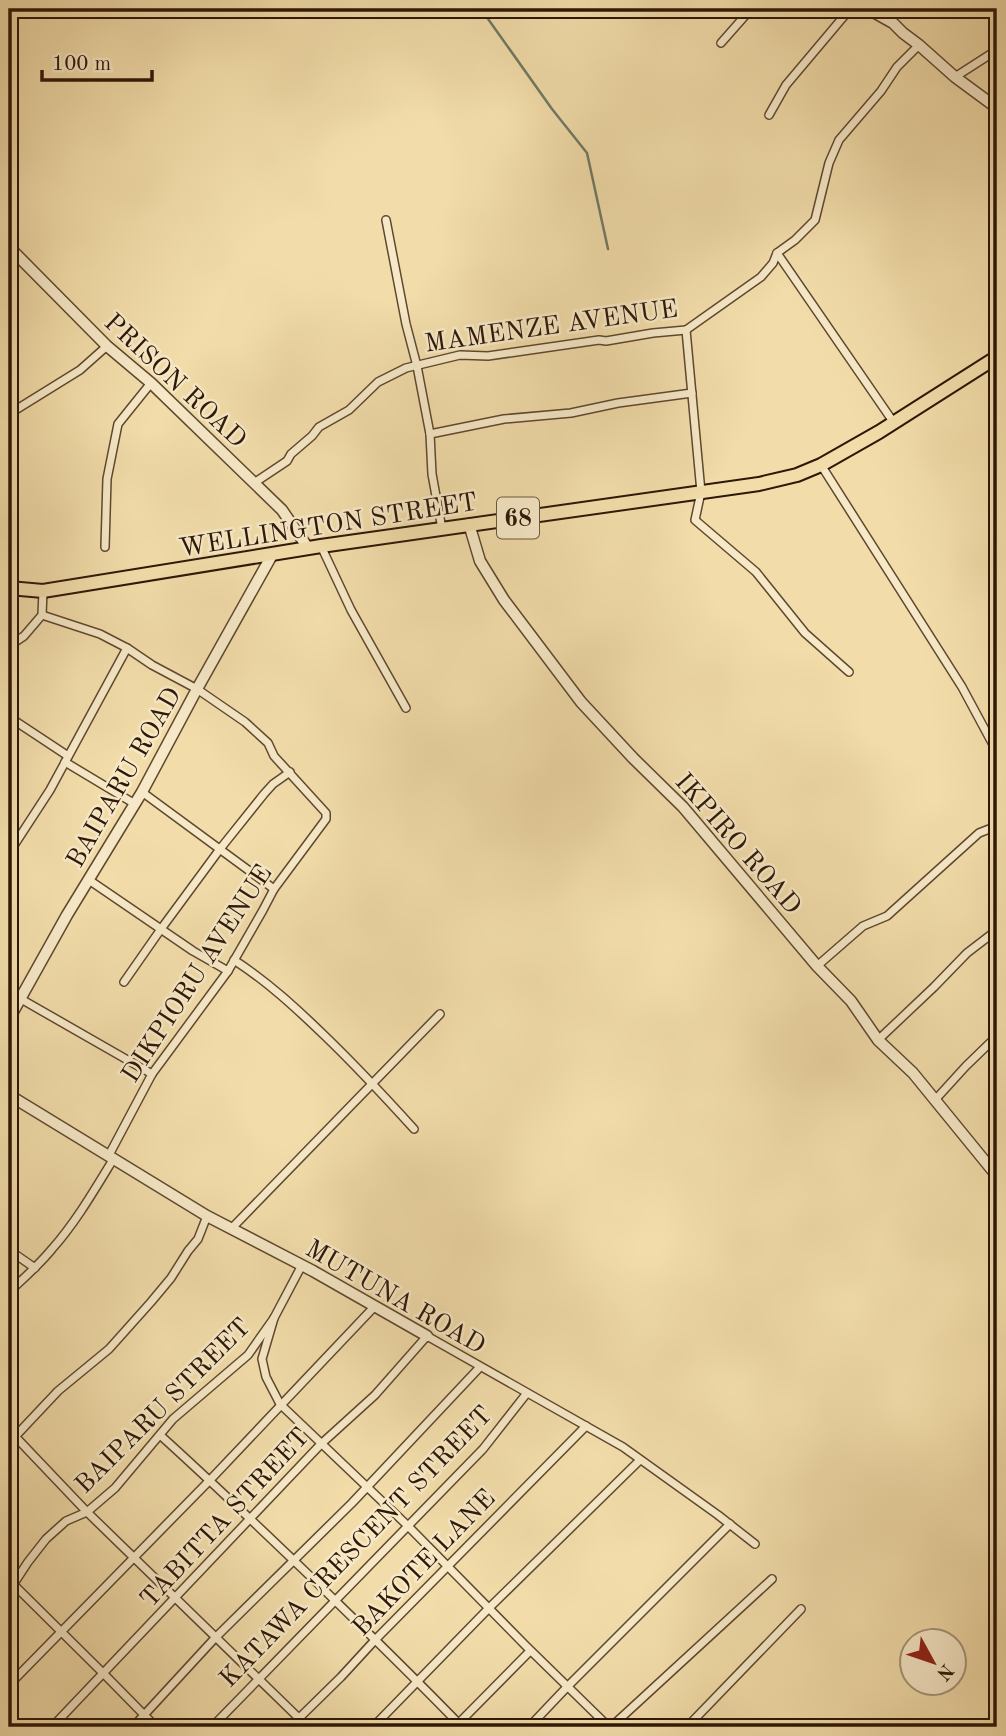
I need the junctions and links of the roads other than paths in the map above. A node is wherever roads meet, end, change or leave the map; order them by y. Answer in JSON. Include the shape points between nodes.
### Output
{"nodes":[{"id":1,"x":751,"y":9,"type":"edge"},
{"id":2,"x":850,"y":9,"type":"edge"},
{"id":3,"x":868,"y":9,"type":"edge"},
{"id":4,"x":721,"y":43,"type":"dead end"},
{"id":5,"x":919,"y":45,"type":"junction"},
{"id":6,"x":997,"y":50,"type":"edge"},
{"id":7,"x":955,"y":77,"type":"junction"},
{"id":8,"x":997,"y":108,"type":"edge"},
{"id":9,"x":769,"y":114,"type":"dead end"},
{"id":10,"x":386,"y":220,"type":"dead end"},
{"id":11,"x":9,"y":247,"type":"edge"},
{"id":12,"x":777,"y":253,"type":"junction"},
{"id":13,"x":686,"y":330,"type":"junction"},
{"id":14,"x":107,"y":346,"type":"junction"},
{"id":15,"x":997,"y":357,"type":"edge"},
{"id":16,"x":416,"y":366,"type":"junction"},
{"id":17,"x":150,"y":383,"type":"junction"},
{"id":18,"x":692,"y":393,"type":"junction"},
{"id":19,"x":9,"y":414,"type":"edge"},
{"id":20,"x":894,"y":423,"type":"junction"},
{"id":21,"x":430,"y":434,"type":"junction"},
{"id":22,"x":821,"y":465,"type":"junction"},
{"id":23,"x":254,"y":483,"type":"junction"},
{"id":24,"x":701,"y":492,"type":"junction"},
{"id":25,"x":469,"y":524,"type":"junction"},
{"id":26,"x":442,"y":528,"type":"junction"},
{"id":27,"x":105,"y":547,"type":"dead end"},
{"id":28,"x":314,"y":547,"type":"junction"},
{"id":29,"x":272,"y":555,"type":"junction"},
{"id":30,"x":9,"y":588,"type":"edge"},
{"id":31,"x":43,"y":591,"type":"junction"},
{"id":32,"x":41,"y":615,"type":"junction"},
{"id":33,"x":9,"y":646,"type":"edge"},
{"id":34,"x":127,"y":648,"type":"junction"},
{"id":35,"x":849,"y":672,"type":"dead end"},
{"id":36,"x":197,"y":689,"type":"junction"},
{"id":37,"x":406,"y":708,"type":"dead end"},
{"id":38,"x":9,"y":717,"type":"edge"},
{"id":39,"x":997,"y":734,"type":"edge"},
{"id":40,"x":990,"y":740,"type":"junction"},
{"id":41,"x":997,"y":752,"type":"edge"},
{"id":42,"x":66,"y":759,"type":"junction"},
{"id":43,"x":289,"y":772,"type":"junction"},
{"id":44,"x":142,"y":792,"type":"junction"},
{"id":45,"x":135,"y":804,"type":"junction"},
{"id":46,"x":997,"y":826,"type":"edge"},
{"id":47,"x":220,"y":849,"type":"junction"},
{"id":48,"x":9,"y":853,"type":"edge"},
{"id":49,"x":89,"y":880,"type":"junction"},
{"id":50,"x":274,"y":889,"type":"junction"},
{"id":51,"x":161,"y":929,"type":"junction"},
{"id":52,"x":997,"y":930,"type":"edge"},
{"id":53,"x":234,"y":960,"type":"junction"},
{"id":54,"x":817,"y":966,"type":"junction"},
{"id":55,"x":228,"y":971,"type":"junction"},
{"id":56,"x":124,"y":982,"type":"dead end"},
{"id":57,"x":21,"y":999,"type":"junction"},
{"id":58,"x":440,"y":1014,"type":"dead end"},
{"id":59,"x":9,"y":1019,"type":"edge"},
{"id":60,"x":997,"y":1036,"type":"edge"},
{"id":61,"x":878,"y":1040,"type":"junction"},
{"id":62,"x":152,"y":1074,"type":"junction"},
{"id":63,"x":373,"y":1083,"type":"junction"},
{"id":64,"x":9,"y":1095,"type":"edge"},
{"id":65,"x":935,"y":1100,"type":"junction"},
{"id":66,"x":414,"y":1129,"type":"dead end"},
{"id":67,"x":112,"y":1157,"type":"junction"},
{"id":68,"x":997,"y":1176,"type":"edge"},
{"id":69,"x":207,"y":1216,"type":"junction"},
{"id":70,"x":231,"y":1229,"type":"junction"},
{"id":71,"x":9,"y":1250,"type":"edge"},
{"id":72,"x":302,"y":1265,"type":"junction"},
{"id":73,"x":35,"y":1268,"type":"junction"},
{"id":74,"x":9,"y":1292,"type":"edge"},
{"id":75,"x":375,"y":1306,"type":"junction"},
{"id":76,"x":274,"y":1318,"type":"junction"},
{"id":77,"x":427,"y":1336,"type":"junction"},
{"id":78,"x":480,"y":1367,"type":"junction"},
{"id":79,"x":527,"y":1393,"type":"junction"},
{"id":80,"x":280,"y":1404,"type":"junction"},
{"id":81,"x":586,"y":1426,"type":"junction"},
{"id":82,"x":12,"y":1433,"type":"edge"},
{"id":83,"x":160,"y":1435,"type":"junction"},
{"id":84,"x":9,"y":1443,"type":"edge"},
{"id":85,"x":321,"y":1444,"type":"junction"},
{"id":86,"x":640,"y":1460,"type":"junction"},
{"id":87,"x":210,"y":1480,"type":"junction"},
{"id":88,"x":366,"y":1487,"type":"junction"},
{"id":89,"x":87,"y":1511,"type":"junction"},
{"id":90,"x":250,"y":1519,"type":"junction"},
{"id":91,"x":730,"y":1524,"type":"junction"},
{"id":92,"x":407,"y":1525,"type":"junction"},
{"id":93,"x":755,"y":1544,"type":"dead end"},
{"id":94,"x":134,"y":1558,"type":"junction"},
{"id":95,"x":293,"y":1560,"type":"junction"},
{"id":96,"x":448,"y":1566,"type":"junction"},
{"id":97,"x":772,"y":1579,"type":"dead end"},
{"id":98,"x":10,"y":1586,"type":"edge"},
{"id":99,"x":176,"y":1599,"type":"junction"},
{"id":100,"x":334,"y":1600,"type":"junction"},
{"id":101,"x":489,"y":1608,"type":"junction"},
{"id":102,"x":801,"y":1609,"type":"dead end"},
{"id":103,"x":61,"y":1632,"type":"junction"},
{"id":104,"x":215,"y":1638,"type":"junction"},
{"id":105,"x":375,"y":1640,"type":"junction"},
{"id":106,"x":530,"y":1650,"type":"junction"},
{"id":107,"x":104,"y":1674,"type":"junction"},
{"id":108,"x":259,"y":1679,"type":"junction"},
{"id":109,"x":418,"y":1681,"type":"junction"},
{"id":110,"x":9,"y":1685,"type":"edge"},
{"id":111,"x":567,"y":1687,"type":"junction"},
{"id":112,"x":144,"y":1715,"type":"junction"},
{"id":113,"x":299,"y":1718,"type":"junction"},
{"id":114,"x":458,"y":1726,"type":"edge"},
{"id":115,"x":52,"y":1727,"type":"edge"},
{"id":116,"x":133,"y":1727,"type":"edge"},
{"id":117,"x":156,"y":1727,"type":"edge"},
{"id":118,"x":212,"y":1727,"type":"edge"},
{"id":119,"x":290,"y":1727,"type":"edge"},
{"id":120,"x":308,"y":1727,"type":"edge"},
{"id":121,"x":373,"y":1727,"type":"edge"},
{"id":122,"x":529,"y":1727,"type":"edge"},
{"id":123,"x":610,"y":1727,"type":"edge"},
{"id":124,"x":687,"y":1727,"type":"edge"}],
"edges":[{"from":1,"to":4,"type":"street"},
{"from":2,"to":9,"type":"street","via":[[786,85]]},
{"from":3,"to":5,"type":"street"},
{"from":5,"to":7,"type":"street"},
{"from":5,"to":12,"type":"street","name":"MAMENZE AVENUE","via":[[839,140],[815,220]]},
{"from":6,"to":7,"type":"street"},
{"from":7,"to":8,"type":"street"},
{"from":10,"to":16,"type":"street"},
{"from":11,"to":14,"type":"street","name":"PRISON ROAD"},
{"from":12,"to":13,"type":"street","name":"MAMENZE AVENUE","via":[[761,277]]},
{"from":12,"to":20,"type":"street"},
{"from":13,"to":16,"type":"street","name":"MAMENZE AVENUE","via":[[488,356],[460,355]]},
{"from":13,"to":18,"type":"street"},
{"from":14,"to":17,"type":"street","name":"PRISON ROAD"},
{"from":14,"to":19,"type":"street","via":[[80,370]]},
{"from":15,"to":20,"type":"main road","name":"WELLINGTON STREET","number":"68"},
{"from":16,"to":21,"type":"street"},
{"from":16,"to":23,"type":"street","name":"MAMENZE AVENUE","via":[[378,382],[349,410],[319,427],[288,461]]},
{"from":17,"to":23,"type":"street","name":"PRISON ROAD"},
{"from":17,"to":27,"type":"street","via":[[118,424],[107,479]]},
{"from":18,"to":21,"type":"street"},
{"from":18,"to":24,"type":"street"},
{"from":20,"to":22,"type":"main road","name":"WELLINGTON STREET","number":"68"},
{"from":21,"to":26,"type":"street"},
{"from":22,"to":24,"type":"main road","name":"WELLINGTON STREET","number":"68","via":[[759,484]]},
{"from":22,"to":40,"type":"street","via":[[962,687]]},
{"from":23,"to":28,"type":"street","name":"PRISON ROAD"},
{"from":24,"to":25,"type":"main road","name":"WELLINGTON STREET","number":"68"},
{"from":24,"to":35,"type":"street","via":[[695,520],[756,572],[805,633]]},
{"from":25,"to":26,"type":"main road","name":"WELLINGTON STREET","number":"68"},
{"from":25,"to":54,"type":"street","name":"IKPIRO ROAD","via":[[480,561],[504,600],[582,702],[682,807]]},
{"from":26,"to":28,"type":"main road","name":"WELLINGTON STREET","number":"68"},
{"from":28,"to":29,"type":"main road","name":"WELLINGTON STREET","number":"68"},
{"from":28,"to":37,"type":"street"},
{"from":29,"to":31,"type":"main road","name":"WELLINGTON STREET","number":"68"},
{"from":29,"to":36,"type":"street","name":"BAIPARU ROAD"},
{"from":30,"to":31,"type":"main road","name":"WELLINGTON STREET","number":"68"},
{"from":31,"to":32,"type":"street"},
{"from":32,"to":33,"type":"street"},
{"from":32,"to":34,"type":"street"},
{"from":34,"to":36,"type":"street"},
{"from":34,"to":42,"type":"street"},
{"from":36,"to":43,"type":"street","via":[[245,722]]},
{"from":36,"to":44,"type":"street","name":"BAIPARU ROAD"},
{"from":38,"to":42,"type":"street"},
{"from":39,"to":40,"type":"street"},
{"from":40,"to":41,"type":"street"},
{"from":42,"to":45,"type":"street"},
{"from":42,"to":48,"type":"street"},
{"from":43,"to":47,"type":"street","via":[[264,794]]},
{"from":43,"to":50,"type":"street","name":"DIKPIORU AVENUE","via":[[326,813],[326,819]]},
{"from":44,"to":45,"type":"street","name":"BAIPARU ROAD"},
{"from":44,"to":47,"type":"street"},
{"from":45,"to":49,"type":"street","name":"BAIPARU ROAD"},
{"from":46,"to":54,"type":"street","via":[[979,833],[887,916],[863,926]]},
{"from":47,"to":50,"type":"street"},
{"from":47,"to":51,"type":"street"},
{"from":49,"to":51,"type":"street"},
{"from":49,"to":57,"type":"street","name":"BAIPARU ROAD"},
{"from":50,"to":53,"type":"street","name":"DIKPIORU AVENUE"},
{"from":51,"to":55,"type":"street"},
{"from":51,"to":56,"type":"street"},
{"from":52,"to":61,"type":"street"},
{"from":53,"to":55,"type":"street","name":"DIKPIORU AVENUE"},
{"from":53,"to":63,"type":"street","via":[[296,1008]]},
{"from":54,"to":61,"type":"street","name":"IKPIRO ROAD","via":[[851,1001]]},
{"from":55,"to":62,"type":"street","name":"DIKPIORU AVENUE"},
{"from":57,"to":59,"type":"street","name":"BAIPARU ROAD"},
{"from":57,"to":62,"type":"street"},
{"from":58,"to":63,"type":"street"},
{"from":60,"to":65,"type":"street"},
{"from":61,"to":65,"type":"street","name":"IKPIRO ROAD"},
{"from":62,"to":67,"type":"street","name":"DIKPIORU AVENUE"},
{"from":63,"to":66,"type":"street"},
{"from":63,"to":70,"type":"street"},
{"from":64,"to":67,"type":"street","name":"MUTUNA ROAD"},
{"from":65,"to":68,"type":"street","name":"IKPIRO ROAD"},
{"from":67,"to":69,"type":"street","name":"MUTUNA ROAD"},
{"from":67,"to":73,"type":"street","name":"DIKPIORU AVENUE","via":[[90,1198]]},
{"from":69,"to":70,"type":"street","name":"MUTUNA ROAD"},
{"from":69,"to":82,"type":"street","via":[[198,1239],[171,1278],[109,1349]]},
{"from":70,"to":72,"type":"street","name":"MUTUNA ROAD"},
{"from":71,"to":73,"type":"street"},
{"from":72,"to":75,"type":"street","name":"MUTUNA ROAD"},
{"from":72,"to":76,"type":"street","name":"BAIPARU STREET"},
{"from":73,"to":74,"type":"street","name":"DIKPIORU AVENUE"},
{"from":75,"to":77,"type":"street","name":"MUTUNA ROAD"},
{"from":75,"to":80,"type":"street"},
{"from":76,"to":80,"type":"street","via":[[262,1359]]},
{"from":76,"to":83,"type":"street","name":"BAIPARU STREET","via":[[248,1355]]},
{"from":77,"to":78,"type":"street","name":"MUTUNA ROAD"},
{"from":77,"to":85,"type":"street","name":"TABITTA STREET","via":[[375,1395]]},
{"from":78,"to":79,"type":"street","name":"MUTUNA ROAD"},
{"from":78,"to":88,"type":"street"},
{"from":79,"to":81,"type":"street","name":"MUTUNA ROAD"},
{"from":79,"to":92,"type":"street","name":"KATAWA CRESCENT STREET","via":[[483,1449]]},
{"from":80,"to":85,"type":"street"},
{"from":80,"to":87,"type":"street"},
{"from":81,"to":86,"type":"street","name":"MUTUNA ROAD"},
{"from":81,"to":96,"type":"street","name":"BAKOTE LANE"},
{"from":82,"to":84,"type":"street"},
{"from":82,"to":89,"type":"street"},
{"from":83,"to":87,"type":"street"},
{"from":83,"to":89,"type":"street","name":"BAIPARU STREET","via":[[115,1488]]},
{"from":85,"to":88,"type":"street"},
{"from":85,"to":90,"type":"street","name":"TABITTA STREET"},
{"from":86,"to":91,"type":"street","name":"MUTUNA ROAD"},
{"from":86,"to":101,"type":"street"},
{"from":87,"to":90,"type":"street"},
{"from":87,"to":94,"type":"street"},
{"from":88,"to":92,"type":"street"},
{"from":88,"to":95,"type":"street"},
{"from":89,"to":94,"type":"street"},
{"from":89,"to":98,"type":"street","name":"BAIPARU STREET","via":[[66,1521],[46,1539]]},
{"from":90,"to":95,"type":"street"},
{"from":90,"to":99,"type":"street","name":"TABITTA STREET"},
{"from":91,"to":93,"type":"street","name":"MUTUNA ROAD"},
{"from":91,"to":111,"type":"street"},
{"from":92,"to":96,"type":"street"},
{"from":92,"to":100,"type":"street","name":"KATAWA CRESCENT STREET"},
{"from":94,"to":99,"type":"street"},
{"from":94,"to":103,"type":"street"},
{"from":95,"to":100,"type":"street"},
{"from":95,"to":104,"type":"street"},
{"from":96,"to":101,"type":"street"},
{"from":96,"to":105,"type":"street","name":"BAKOTE LANE"},
{"from":97,"to":123,"type":"street"},
{"from":98,"to":103,"type":"street"},
{"from":99,"to":104,"type":"street"},
{"from":99,"to":107,"type":"street","name":"TABITTA STREET"},
{"from":100,"to":105,"type":"street"},
{"from":100,"to":108,"type":"street","name":"KATAWA CRESCENT STREET"},
{"from":101,"to":106,"type":"street"},
{"from":101,"to":109,"type":"street"},
{"from":102,"to":124,"type":"street"},
{"from":103,"to":107,"type":"street"},
{"from":103,"to":110,"type":"street"},
{"from":104,"to":108,"type":"street"},
{"from":104,"to":112,"type":"street"},
{"from":105,"to":109,"type":"street"},
{"from":105,"to":113,"type":"street","name":"BAKOTE LANE"},
{"from":106,"to":111,"type":"street"},
{"from":106,"to":114,"type":"street"},
{"from":107,"to":112,"type":"street"},
{"from":107,"to":115,"type":"street","name":"TABITTA STREET"},
{"from":108,"to":113,"type":"street"},
{"from":108,"to":118,"type":"street","name":"KATAWA CRESCENT STREET"},
{"from":109,"to":114,"type":"street"},
{"from":109,"to":121,"type":"street"},
{"from":111,"to":122,"type":"street"},
{"from":111,"to":123,"type":"street"},
{"from":112,"to":116,"type":"street"},
{"from":112,"to":117,"type":"street"},
{"from":113,"to":119,"type":"street","name":"BAKOTE LANE"},
{"from":113,"to":120,"type":"street"}]}
